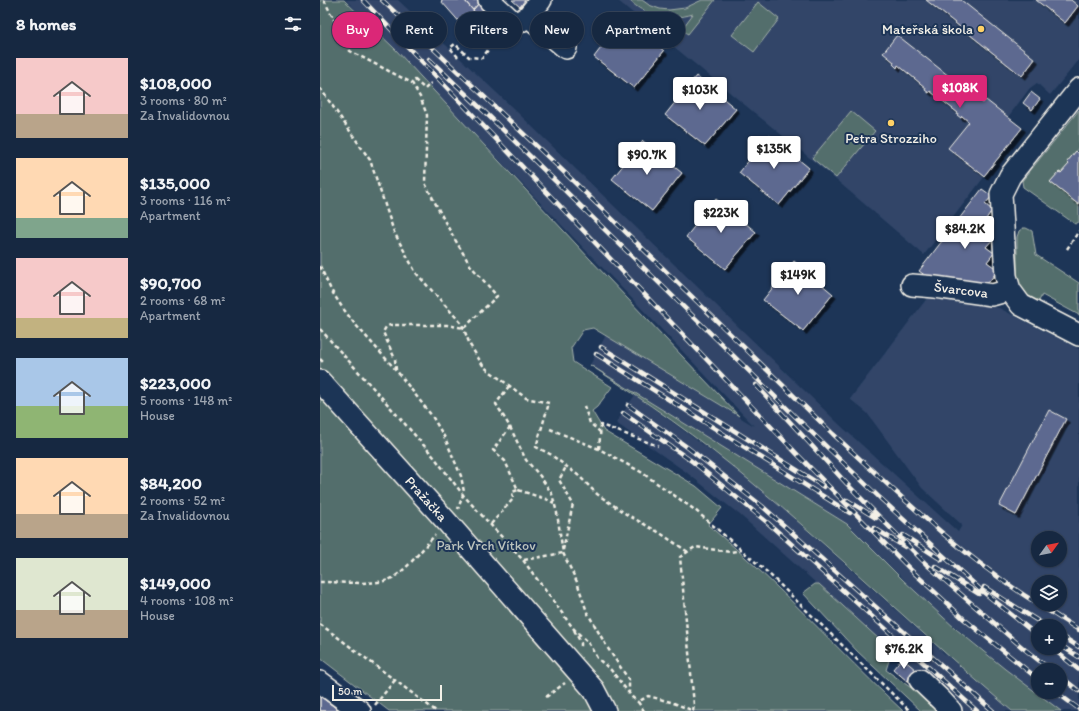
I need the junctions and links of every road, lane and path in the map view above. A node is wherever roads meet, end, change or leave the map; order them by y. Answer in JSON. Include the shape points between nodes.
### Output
{"nodes":[{"id":1,"x":324,"y":0,"type":"edge"},
{"id":2,"x":489,"y":0,"type":"edge"},
{"id":3,"x":541,"y":0,"type":"edge"},
{"id":4,"x":510,"y":12,"type":"edge"},
{"id":5,"x":522,"y":16,"type":"edge"},
{"id":6,"x":455,"y":44,"type":"edge"},
{"id":7,"x":460,"y":48,"type":"edge"},
{"id":8,"x":492,"y":48,"type":"edge"},
{"id":9,"x":458,"y":57,"type":"dead end"},
{"id":10,"x":431,"y":82,"type":"dead end"},
{"id":11,"x":412,"y":83,"type":"junction"},
{"id":12,"x":320,"y":88,"type":"edge"},
{"id":13,"x":1079,"y":89,"type":"edge"},
{"id":14,"x":1079,"y":231,"type":"edge"},
{"id":15,"x":1067,"y":249,"type":"dead end"},
{"id":16,"x":320,"y":266,"type":"edge"},
{"id":17,"x":1008,"y":283,"type":"junction"},
{"id":18,"x":912,"y":285,"type":"dead end"},
{"id":19,"x":464,"y":328,"type":"junction"},
{"id":20,"x":320,"y":329,"type":"edge"},
{"id":21,"x":1079,"y":335,"type":"edge"},
{"id":22,"x":396,"y":370,"type":"junction"},
{"id":23,"x":320,"y":381,"type":"edge"},
{"id":24,"x":509,"y":386,"type":"junction"},
{"id":25,"x":584,"y":406,"type":"dead end"},
{"id":26,"x":510,"y":427,"type":"junction"},
{"id":27,"x":550,"y":429,"type":"dead end"},
{"id":28,"x":601,"y":433,"type":"junction"},
{"id":29,"x":658,"y":446,"type":"dead end"},
{"id":30,"x":599,"y":449,"type":"junction"},
{"id":31,"x":566,"y":467,"type":"junction"},
{"id":32,"x":518,"y":490,"type":"junction"},
{"id":33,"x":464,"y":496,"type":"junction"},
{"id":34,"x":554,"y":504,"type":"junction"},
{"id":35,"x":448,"y":523,"type":"junction"},
{"id":36,"x":490,"y":524,"type":"junction"},
{"id":37,"x":742,"y":550,"type":"junction"},
{"id":38,"x":688,"y":552,"type":"junction"},
{"id":39,"x":563,"y":553,"type":"junction"},
{"id":40,"x":523,"y":560,"type":"junction"},
{"id":41,"x":320,"y":582,"type":"edge"},
{"id":42,"x":320,"y":624,"type":"edge"},
{"id":43,"x":573,"y":628,"type":"junction"},
{"id":44,"x":581,"y":654,"type":"dead end"},
{"id":45,"x":570,"y":679,"type":"dead end"},
{"id":46,"x":395,"y":680,"type":"junction"},
{"id":47,"x":920,"y":680,"type":"dead end"},
{"id":48,"x":320,"y":682,"type":"edge"},
{"id":49,"x":629,"y":693,"type":"junction"},
{"id":50,"x":546,"y":698,"type":"dead end"},
{"id":51,"x":638,"y":702,"type":"junction"},
{"id":52,"x":367,"y":709,"type":"edge"},
{"id":53,"x":436,"y":711,"type":"edge"},
{"id":54,"x":605,"y":711,"type":"edge"},
{"id":55,"x":644,"y":711,"type":"edge"},
{"id":56,"x":910,"y":711,"type":"edge"},
{"id":57,"x":951,"y":711,"type":"edge"}],
"edges":[{"from":1,"to":11,"type":"path","via":[[350,51]]},
{"from":2,"to":4,"type":"street"},
{"from":3,"to":5,"type":"street"},
{"from":6,"to":9,"type":"path","via":[[450,48]]},
{"from":7,"to":8,"type":"path","via":[[469,56],[482,58]]},
{"from":10,"to":11,"type":"path","via":[[425,89],[415,80]]},
{"from":11,"to":19,"type":"path","via":[[427,115],[425,183],[470,265],[497,296]]},
{"from":12,"to":19,"type":"path","via":[[370,160],[394,232],[416,273]]},
{"from":13,"to":17,"type":"street","via":[[1010,176],[1001,194]]},
{"from":14,"to":15,"type":"path"},
{"from":16,"to":22,"type":"path","via":[[342,307]]},
{"from":17,"to":18,"type":"street","name":"Švarcova","via":[[992,295]]},
{"from":17,"to":21,"type":"street","via":[[1021,305]]},
{"from":19,"to":22,"type":"path","via":[[390,325],[386,327],[384,332],[395,359]]},
{"from":19,"to":24,"type":"path","via":[[470,345],[484,367]]},
{"from":20,"to":33,"type":"path","via":[[384,399]]},
{"from":22,"to":33,"type":"path","via":[[432,416],[445,438],[461,476]]},
{"from":23,"to":35,"type":"street","name":"Pražačka"},
{"from":24,"to":26,"type":"path","via":[[496,404]]},
{"from":24,"to":31,"type":"path","via":[[526,398],[549,403],[536,447]]},
{"from":25,"to":28,"type":"path","via":[[590,423]]},
{"from":26,"to":32,"type":"path","via":[[493,450],[505,461]]},
{"from":26,"to":34,"type":"path","via":[[526,460],[552,494]]},
{"from":27,"to":30,"type":"path"},
{"from":28,"to":29,"type":"path","via":[[601,425]]},
{"from":28,"to":30,"type":"path"},
{"from":30,"to":37,"type":"path","via":[[641,472],[689,506]]},
{"from":31,"to":38,"type":"path","via":[[597,494]]},
{"from":31,"to":39,"type":"path","via":[[559,480],[573,504]]},
{"from":32,"to":34,"type":"path"},
{"from":32,"to":36,"type":"path","via":[[512,492],[513,499]]},
{"from":33,"to":35,"type":"path","via":[[457,513]]},
{"from":33,"to":36,"type":"path"},
{"from":34,"to":39,"type":"path"},
{"from":35,"to":41,"type":"path","via":[[398,574],[388,580]]},
{"from":35,"to":54,"type":"street","name":"Pražačka","via":[[594,690]]},
{"from":36,"to":40,"type":"path"},
{"from":37,"to":38,"type":"path","via":[[731,552],[696,547]]},
{"from":37,"to":56,"type":"path"},
{"from":38,"to":51,"type":"path","via":[[680,557],[694,711],[648,696]]},
{"from":39,"to":40,"type":"path"},
{"from":39,"to":49,"type":"path","via":[[577,582],[587,612],[629,680]]},
{"from":40,"to":43,"type":"path"},
{"from":42,"to":46,"type":"path"},
{"from":43,"to":44,"type":"path","via":[[581,643]]},
{"from":43,"to":49,"type":"path"},
{"from":45,"to":50,"type":"path"},
{"from":46,"to":52,"type":"path"},
{"from":46,"to":53,"type":"path"},
{"from":47,"to":57,"type":"street"},
{"from":48,"to":52,"type":"street"},
{"from":49,"to":51,"type":"path"},
{"from":51,"to":55,"type":"path"}]}
